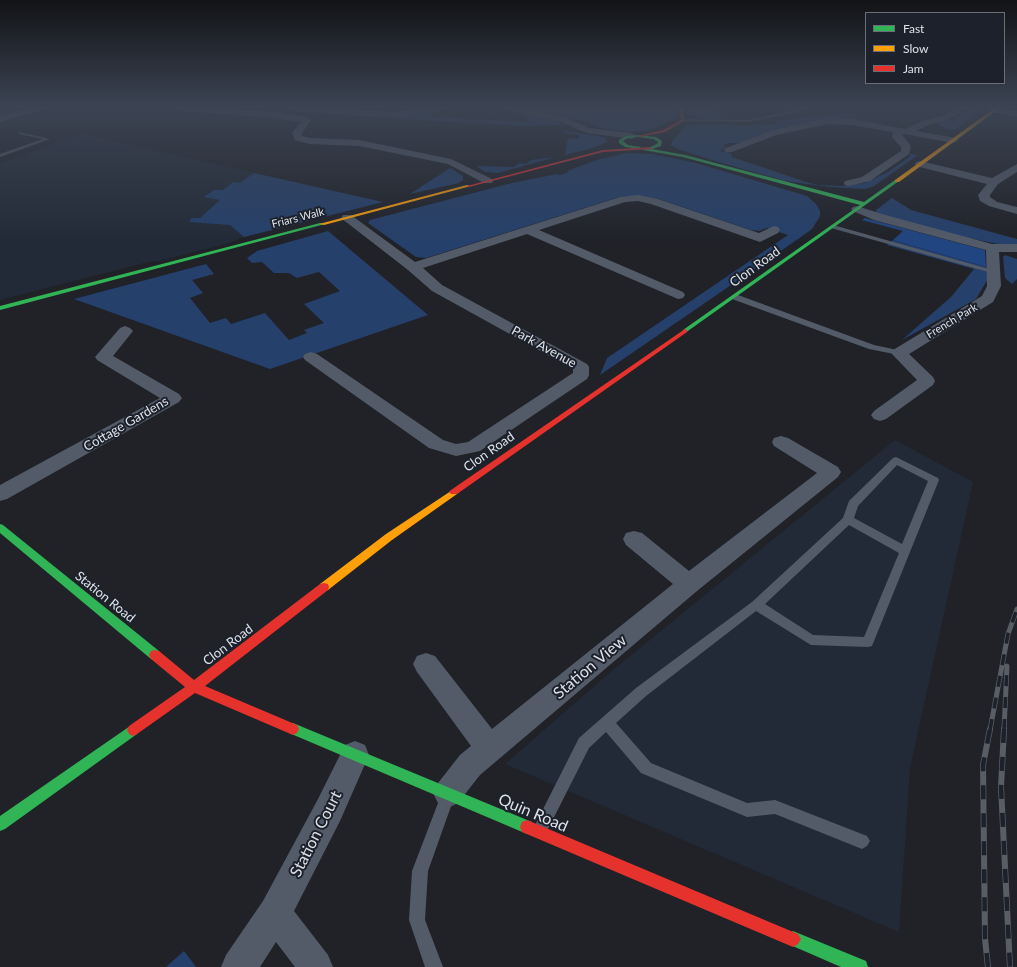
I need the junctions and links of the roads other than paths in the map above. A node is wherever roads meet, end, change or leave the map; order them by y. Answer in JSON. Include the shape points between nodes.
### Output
{"nodes":[{"id":1,"x":408,"y":153,"type":"edge"},
{"id":2,"x":599,"y":153,"type":"edge"},
{"id":3,"x":668,"y":153,"type":"edge"},
{"id":4,"x":677,"y":153,"type":"edge"},
{"id":5,"x":904,"y":153,"type":"edge"},
{"id":6,"x":935,"y":153,"type":"edge"},
{"id":7,"x":683,"y":156,"type":"junction"},
{"id":8,"x":920,"y":164,"type":"junction"},
{"id":9,"x":1017,"y":167,"type":"edge"},
{"id":10,"x":488,"y":182,"type":"junction"},
{"id":11,"x":994,"y":182,"type":"junction"},
{"id":12,"x":849,"y":183,"type":"dead end"},
{"id":13,"x":787,"y":184,"type":"junction"},
{"id":14,"x":878,"y":193,"type":"junction"},
{"id":15,"x":831,"y":203,"type":"dead end"},
{"id":16,"x":860,"y":207,"type":"junction"},
{"id":17,"x":1017,"y":211,"type":"edge"},
{"id":18,"x":835,"y":215,"type":"dead end"},
{"id":19,"x":347,"y":218,"type":"junction"},
{"id":20,"x":833,"y":227,"type":"junction"},
{"id":21,"x":527,"y":230,"type":"junction"},
{"id":22,"x":774,"y":230,"type":"dead end"},
{"id":23,"x":992,"y":248,"type":"junction"},
{"id":24,"x":1017,"y":248,"type":"edge"},
{"id":25,"x":413,"y":267,"type":"junction"},
{"id":26,"x":994,"y":272,"type":"junction"},
{"id":27,"x":678,"y":295,"type":"dead end"},
{"id":28,"x":735,"y":297,"type":"junction"},
{"id":29,"x":0,"y":308,"type":"edge"},
{"id":30,"x":125,"y":331,"type":"dead end"},
{"id":31,"x":899,"y":353,"type":"junction"},
{"id":32,"x":311,"y":357,"type":"dead end"},
{"id":33,"x":880,"y":415,"type":"dead end"},
{"id":34,"x":781,"y":442,"type":"dead end"},
{"id":35,"x":0,"y":494,"type":"edge"},
{"id":36,"x":848,"y":520,"type":"junction"},
{"id":37,"x":0,"y":528,"type":"edge"},
{"id":38,"x":634,"y":539,"type":"dead end"},
{"id":39,"x":905,"y":551,"type":"junction"},
{"id":40,"x":689,"y":584,"type":"junction"},
{"id":41,"x":756,"y":605,"type":"junction"},
{"id":42,"x":426,"y":664,"type":"dead end"},
{"id":43,"x":194,"y":687,"type":"junction"},
{"id":44,"x":607,"y":723,"type":"junction"},
{"id":45,"x":490,"y":749,"type":"junction"},
{"id":46,"x":355,"y":755,"type":"junction"},
{"id":47,"x":448,"y":794,"type":"junction"},
{"id":48,"x":0,"y":824,"type":"edge"},
{"id":49,"x":539,"y":832,"type":"junction"},
{"id":50,"x":862,"y":841,"type":"dead end"},
{"id":51,"x":275,"y":912,"type":"junction"},
{"id":52,"x":238,"y":967,"type":"edge"},
{"id":53,"x":316,"y":967,"type":"edge"},
{"id":54,"x":434,"y":967,"type":"edge"},
{"id":55,"x":860,"y":967,"type":"edge"}],
"edges":[{"from":1,"to":10,"type":"street","via":[[458,165]]},
{"from":2,"to":10,"type":"main road","name":"Friars Walk"},
{"from":3,"to":7,"type":"main road"},
{"from":4,"to":7,"type":"main road"},
{"from":5,"to":12,"type":"street","via":[[866,179]]},
{"from":6,"to":8,"type":"main road","name":"Clon Road"},
{"from":7,"to":13,"type":"main road"},
{"from":8,"to":11,"type":"street"},
{"from":8,"to":14,"type":"main road","name":"Clon Road"},
{"from":9,"to":11,"type":"street"},
{"from":10,"to":19,"type":"main road","name":"Friars Walk"},
{"from":11,"to":17,"type":"street","via":[[984,195],[984,199]]},
{"from":13,"to":14,"type":"main road","via":[[862,195]]},
{"from":13,"to":15,"type":"main road","via":[[816,194]]},
{"from":13,"to":16,"type":"main road"},
{"from":14,"to":16,"type":"main road","name":"Clon Road"},
{"from":16,"to":20,"type":"main road","name":"Clon Road"},
{"from":16,"to":23,"type":"street","via":[[878,217]]},
{"from":18,"to":20,"type":"main road"},
{"from":19,"to":25,"type":"street","name":"Park Avenue"},
{"from":19,"to":29,"type":"main road","name":"Friars Walk"},
{"from":20,"to":26,"type":"lane"},
{"from":20,"to":28,"type":"main road","name":"Clon Road"},
{"from":21,"to":22,"type":"street","via":[[624,199],[638,198],[654,201],[760,238]]},
{"from":21,"to":25,"type":"street"},
{"from":21,"to":27,"type":"street"},
{"from":23,"to":24,"type":"street"},
{"from":23,"to":26,"type":"street","name":"French Park"},
{"from":25,"to":32,"type":"street","name":"Park Avenue","via":[[437,288],[581,367],[581,376],[473,447],[456,450],[436,444]]},
{"from":26,"to":31,"type":"street","name":"French Park","via":[[994,286],[988,299]]},
{"from":28,"to":31,"type":"lane","via":[[872,347]]},
{"from":28,"to":43,"type":"main road","name":"Clon Road","via":[[389,537]]},
{"from":30,"to":35,"type":"street","name":"Cottage Gardens","via":[[103,357],[173,398]]},
{"from":31,"to":33,"type":"street","via":[[927,381]]},
{"from":34,"to":40,"type":"street","name":"Station View","via":[[831,472]]},
{"from":36,"to":39,"type":"lane"},
{"from":36,"to":39,"type":"lane","via":[[853,504],[896,460],[934,480]]},
{"from":36,"to":41,"type":"lane"},
{"from":37,"to":43,"type":"main road","name":"Station Road"},
{"from":38,"to":40,"type":"street"},
{"from":39,"to":41,"type":"lane","via":[[868,642],[811,640]]},
{"from":40,"to":45,"type":"street","name":"Station View"},
{"from":41,"to":44,"type":"lane","via":[[641,692]]},
{"from":42,"to":45,"type":"street"},
{"from":43,"to":46,"type":"main road","name":"Quin Road"},
{"from":43,"to":48,"type":"main road","name":"Clon Road"},
{"from":44,"to":49,"type":"lane","via":[[584,743]]},
{"from":44,"to":50,"type":"lane","via":[[646,768],[747,810],[775,807]]},
{"from":45,"to":47,"type":"street","name":"Station View","via":[[470,765]]},
{"from":46,"to":47,"type":"main road","name":"Quin Road"},
{"from":46,"to":51,"type":"street","name":"Station Court"},
{"from":47,"to":49,"type":"main road","name":"Quin Road"},
{"from":47,"to":54,"type":"lane","via":[[420,871],[417,920]]},
{"from":49,"to":55,"type":"main road","name":"Quin Road"},
{"from":51,"to":52,"type":"street","name":"Station Court"},
{"from":51,"to":53,"type":"street"}]}
